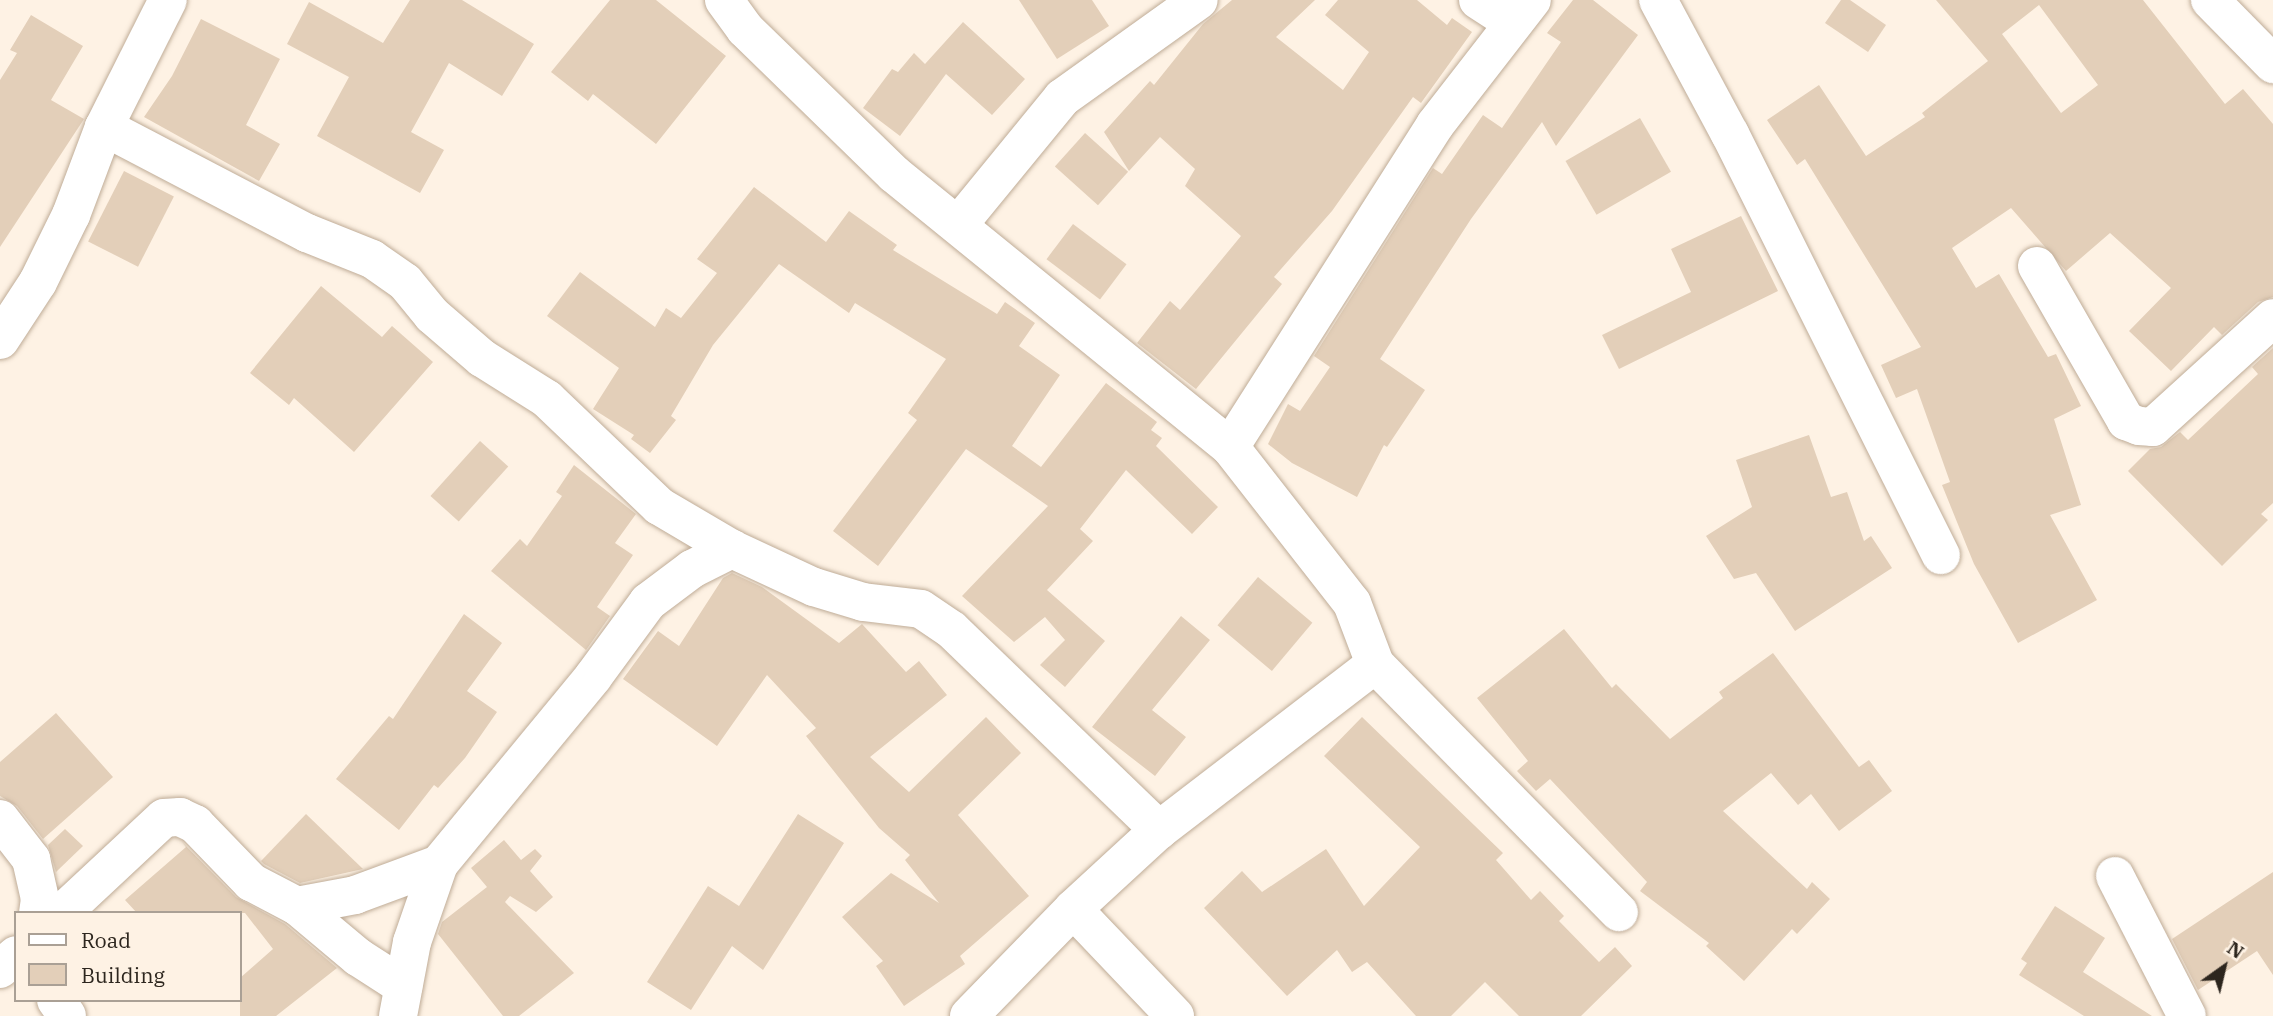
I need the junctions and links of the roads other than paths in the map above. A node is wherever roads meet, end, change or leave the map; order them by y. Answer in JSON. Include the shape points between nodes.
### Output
{"nodes":[{"id":1,"x":168,"y":0,"type":"edge"},
{"id":2,"x":724,"y":0,"type":"edge"},
{"id":3,"x":1199,"y":0,"type":"edge"},
{"id":4,"x":1478,"y":0,"type":"edge"},
{"id":5,"x":1658,"y":0,"type":"edge"},
{"id":6,"x":2210,"y":0,"type":"edge"},
{"id":7,"x":1522,"y":11,"type":"edge"},
{"id":8,"x":2273,"y":64,"type":"edge"},
{"id":9,"x":104,"y":127,"type":"junction"},
{"id":10,"x":959,"y":224,"type":"junction"},
{"id":11,"x":2037,"y":266,"type":"dead end"},
{"id":12,"x":2273,"y":318,"type":"edge"},
{"id":13,"x":0,"y":340,"type":"edge"},
{"id":14,"x":1230,"y":447,"type":"junction"},
{"id":15,"x":732,"y":549,"type":"junction"},
{"id":16,"x":1941,"y":555,"type":"dead end"},
{"id":17,"x":1374,"y":664,"type":"junction"},
{"id":18,"x":0,"y":819,"type":"edge"},
{"id":19,"x":1159,"y":830,"type":"junction"},
{"id":20,"x":439,"y":864,"type":"junction"},
{"id":21,"x":2115,"y":876,"type":"dead end"},
{"id":22,"x":298,"y":906,"type":"junction"},
{"id":23,"x":1073,"y":909,"type":"junction"},
{"id":24,"x":38,"y":911,"type":"edge"},
{"id":25,"x":64,"y":911,"type":"edge"},
{"id":26,"x":1619,"y":912,"type":"dead end"},
{"id":27,"x":14,"y":957,"type":"edge"},
{"id":28,"x":0,"y":969,"type":"edge"},
{"id":29,"x":401,"y":1001,"type":"edge"},
{"id":30,"x":2185,"y":1015,"type":"edge"},
{"id":31,"x":969,"y":1016,"type":"edge"},
{"id":32,"x":1175,"y":1016,"type":"edge"}],
"edges":[{"from":1,"to":9,"type":"street"},
{"from":2,"to":10,"type":"street","via":[[746,29],[894,174]]},
{"from":3,"to":10,"type":"street","via":[[1062,98]]},
{"from":4,"to":7,"type":"street"},
{"from":5,"to":16,"type":"street"},
{"from":6,"to":8,"type":"street"},
{"from":7,"to":14,"type":"street","via":[[1435,125]]},
{"from":9,"to":13,"type":"street","via":[[66,226],[38,282]]},
{"from":9,"to":15,"type":"street","via":[[307,233],[383,267],[405,282],[432,315],[482,358],[547,399],[659,506]]},
{"from":10,"to":14,"type":"street"},
{"from":11,"to":12,"type":"street","via":[[2126,421],[2139,426],[2153,427]]},
{"from":14,"to":17,"type":"street","via":[[1352,603]]},
{"from":15,"to":19,"type":"street","via":[[814,587],[863,602],[921,609],[952,630]]},
{"from":15,"to":20,"type":"street","via":[[692,569],[648,602],[593,677]]},
{"from":17,"to":19,"type":"street"},
{"from":17,"to":26,"type":"street"},
{"from":18,"to":24,"type":"street","via":[[31,859]]},
{"from":19,"to":23,"type":"street"},
{"from":20,"to":22,"type":"street","via":[[355,895]]},
{"from":20,"to":29,"type":"street","via":[[412,942]]},
{"from":21,"to":30,"type":"street"},
{"from":22,"to":25,"type":"street","via":[[251,882],[195,824],[180,817],[164,818]]},
{"from":22,"to":29,"type":"street"},
{"from":23,"to":31,"type":"street"},
{"from":23,"to":32,"type":"street"},
{"from":27,"to":28,"type":"street"}]}
